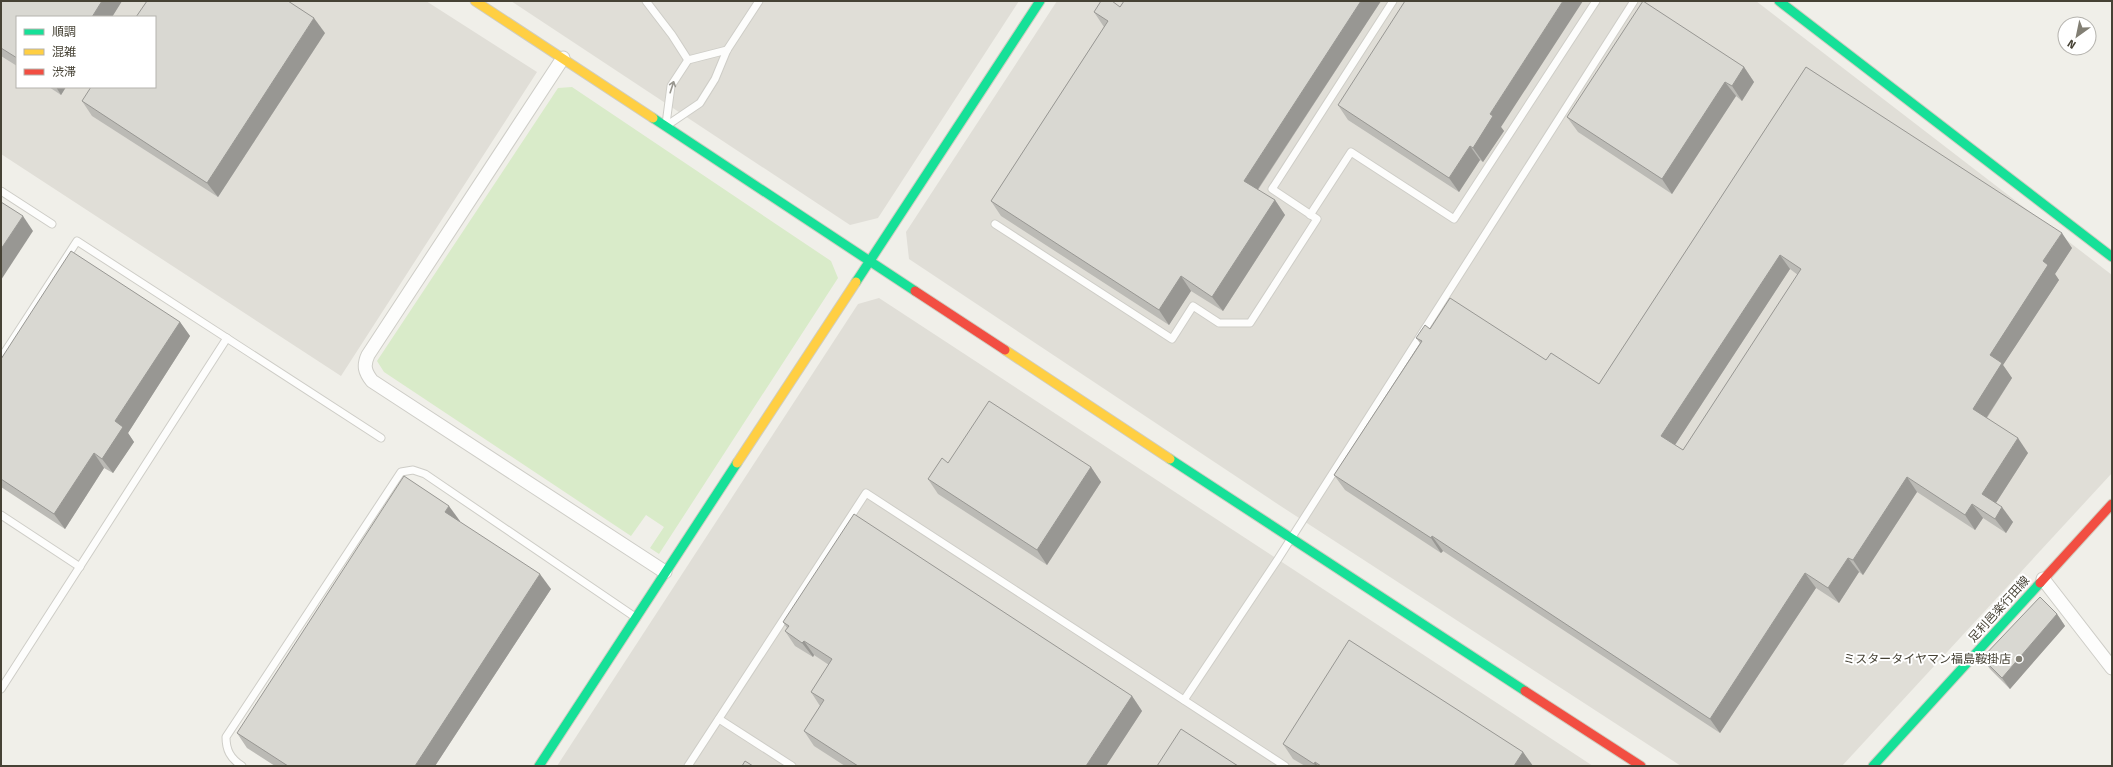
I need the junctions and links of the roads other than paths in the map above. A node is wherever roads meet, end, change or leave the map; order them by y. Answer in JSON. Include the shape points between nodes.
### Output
{"nodes":[{"id":1,"x":475,"y":1,"type":"edge"},
{"id":2,"x":646,"y":1,"type":"edge"},
{"id":3,"x":759,"y":1,"type":"edge"},
{"id":4,"x":1040,"y":1,"type":"edge"},
{"id":5,"x":1393,"y":1,"type":"edge"},
{"id":6,"x":1596,"y":1,"type":"edge"},
{"id":7,"x":1634,"y":1,"type":"edge"},
{"id":8,"x":1779,"y":1,"type":"edge"},
{"id":9,"x":726,"y":50,"type":"junction"},
{"id":10,"x":563,"y":58,"type":"junction"},
{"id":11,"x":688,"y":60,"type":"junction"},
{"id":12,"x":666,"y":126,"type":"junction"},
{"id":13,"x":1,"y":191,"type":"edge"},
{"id":14,"x":1310,"y":214,"type":"junction"},
{"id":15,"x":52,"y":224,"type":"dead end"},
{"id":16,"x":995,"y":224,"type":"dead end"},
{"id":17,"x":2112,"y":257,"type":"edge"},
{"id":18,"x":870,"y":260,"type":"junction"},
{"id":19,"x":227,"y":338,"type":"junction"},
{"id":20,"x":1,"y":358,"type":"edge"},
{"id":21,"x":381,"y":438,"type":"dead end"},
{"id":22,"x":2112,"y":504,"type":"edge"},
{"id":23,"x":1,"y":515,"type":"edge"},
{"id":24,"x":1290,"y":538,"type":"junction"},
{"id":25,"x":80,"y":567,"type":"junction"},
{"id":26,"x":665,"y":572,"type":"junction"},
{"id":27,"x":2043,"y":579,"type":"junction"},
{"id":28,"x":635,"y":617,"type":"junction"},
{"id":29,"x":2112,"y":668,"type":"edge"},
{"id":30,"x":1,"y":689,"type":"edge"},
{"id":31,"x":1184,"y":700,"type":"junction"},
{"id":32,"x":719,"y":718,"type":"junction"},
{"id":33,"x":242,"y":766,"type":"edge"},
{"id":34,"x":539,"y":766,"type":"edge"},
{"id":35,"x":688,"y":766,"type":"edge"},
{"id":36,"x":792,"y":766,"type":"edge"},
{"id":37,"x":1285,"y":766,"type":"edge"},
{"id":38,"x":1641,"y":766,"type":"edge"},
{"id":39,"x":1873,"y":766,"type":"edge"}],
"edges":[{"from":1,"to":10,"type":"street"},
{"from":2,"to":11,"type":"lane"},
{"from":3,"to":9,"type":"lane"},
{"from":4,"to":18,"type":"street"},
{"from":5,"to":14,"type":"lane","via":[[1272,189]]},
{"from":6,"to":14,"type":"lane","via":[[1454,219],[1351,152]]},
{"from":7,"to":24,"type":"lane"},
{"from":8,"to":17,"type":"street"},
{"from":9,"to":11,"type":"lane"},
{"from":9,"to":12,"type":"lane","via":[[715,79],[700,103]]},
{"from":10,"to":12,"type":"street"},
{"from":10,"to":26,"type":"street","via":[[364,363],[366,373],[372,381]]},
{"from":12,"to":11,"type":"lane","one_way":true,"via":[[672,86]]},
{"from":12,"to":18,"type":"street"},
{"from":13,"to":15,"type":"lane"},
{"from":14,"to":16,"type":"lane","via":[[1317,219],[1250,323],[1219,323],[1193,306],[1172,339]]},
{"from":18,"to":24,"type":"street"},
{"from":18,"to":26,"type":"street"},
{"from":19,"to":20,"type":"lane","via":[[77,241]]},
{"from":19,"to":21,"type":"lane"},
{"from":19,"to":25,"type":"lane"},
{"from":22,"to":27,"type":"street","name":"足利邑楽行田線"},
{"from":23,"to":25,"type":"lane"},
{"from":24,"to":31,"type":"lane"},
{"from":24,"to":38,"type":"street"},
{"from":25,"to":30,"type":"lane"},
{"from":26,"to":28,"type":"street"},
{"from":27,"to":29,"type":"street"},
{"from":27,"to":39,"type":"street","name":"足利邑楽行田線"},
{"from":28,"to":33,"type":"lane","via":[[425,474],[413,470],[401,472],[226,737],[226,749]]},
{"from":28,"to":34,"type":"street"},
{"from":31,"to":32,"type":"lane","via":[[866,493]]},
{"from":31,"to":37,"type":"lane"},
{"from":32,"to":35,"type":"lane"},
{"from":32,"to":36,"type":"lane"}]}
